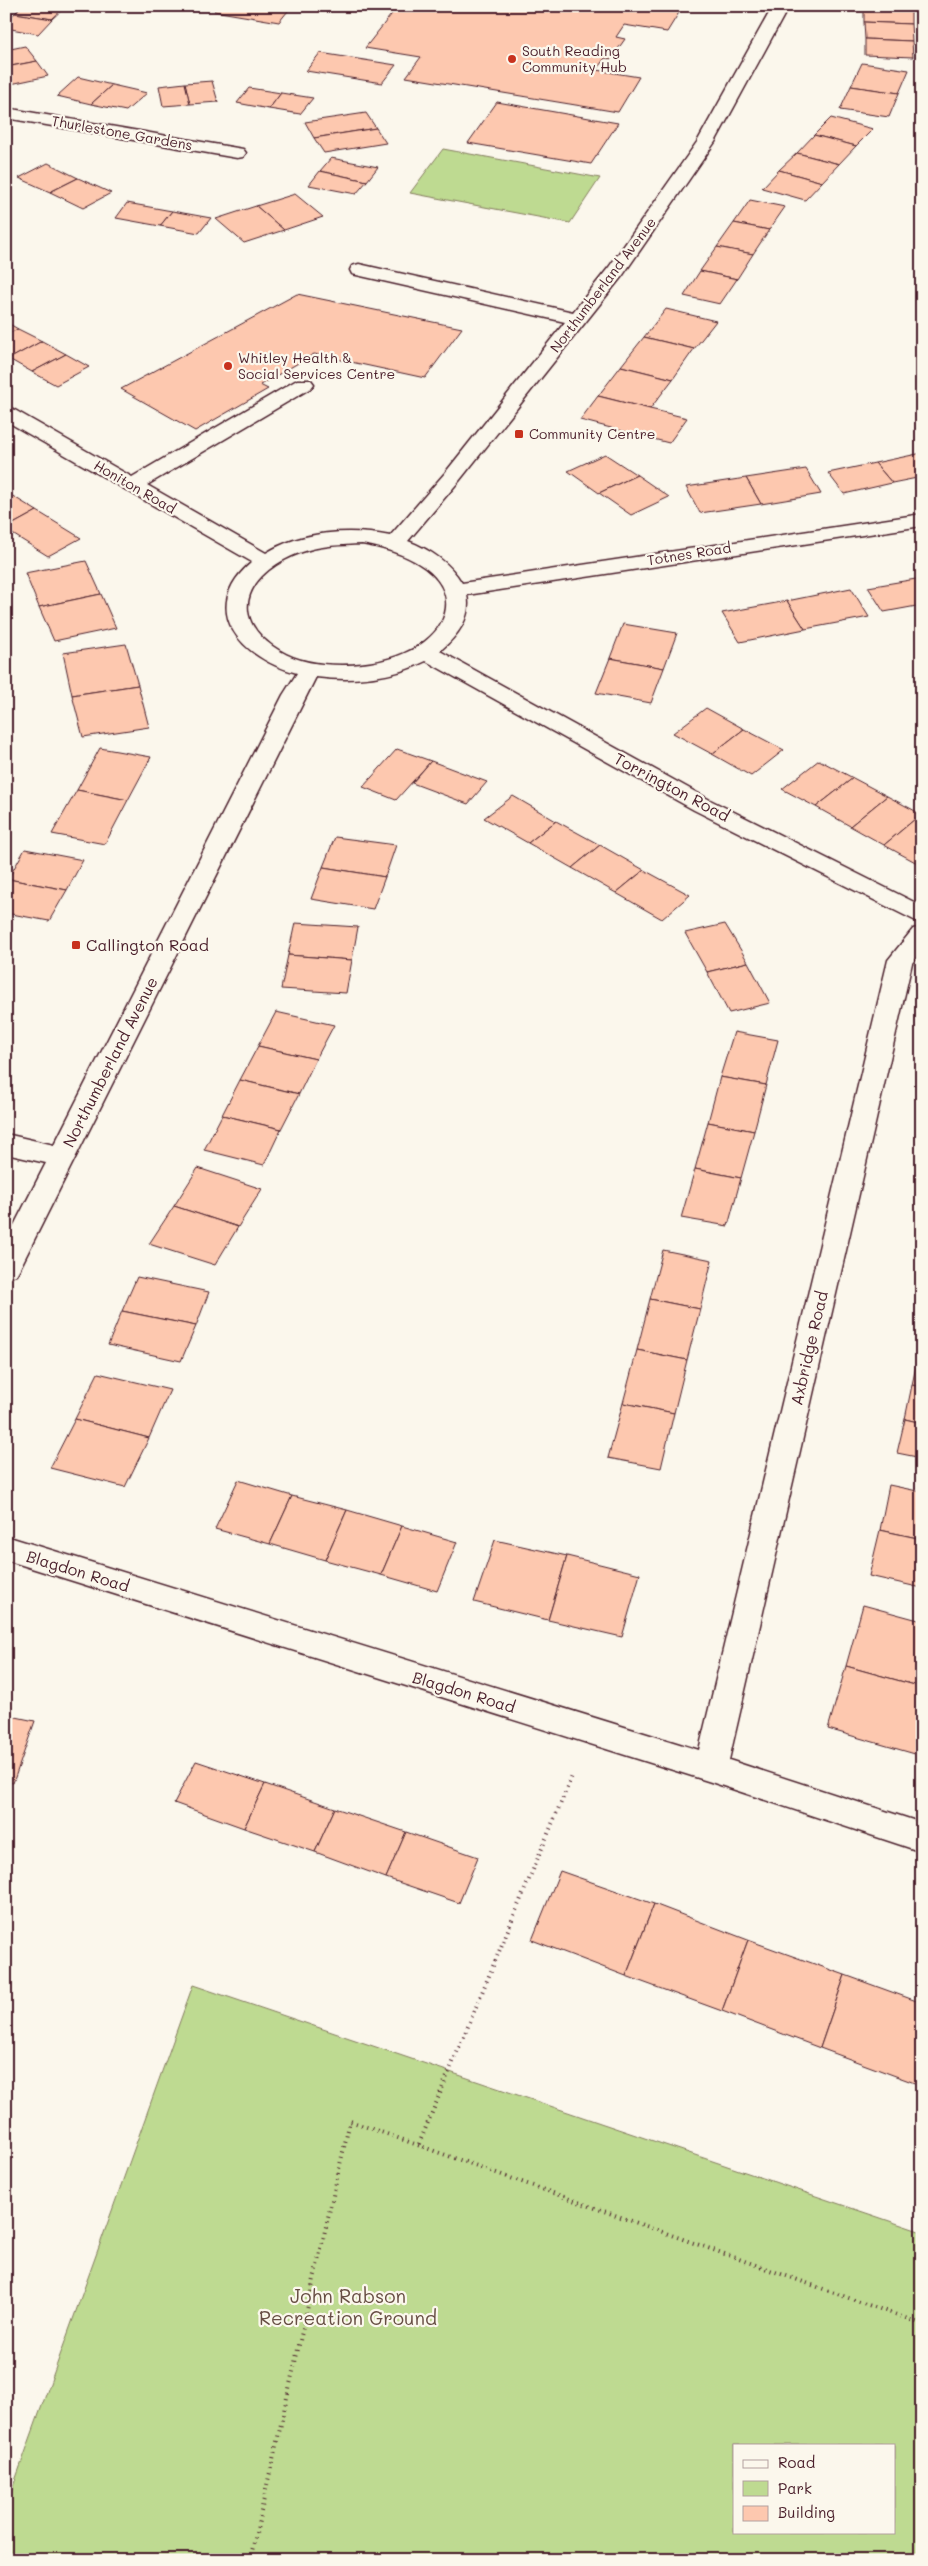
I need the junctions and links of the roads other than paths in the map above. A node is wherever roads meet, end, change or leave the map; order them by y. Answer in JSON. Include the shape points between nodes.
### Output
{"nodes":[{"id":1,"x":781,"y":6,"type":"edge"},
{"id":2,"x":6,"y":113,"type":"edge"},
{"id":3,"x":237,"y":153,"type":"dead end"},
{"id":4,"x":359,"y":270,"type":"dead end"},
{"id":5,"x":579,"y":319,"type":"junction"},
{"id":6,"x":304,"y":384,"type":"dead end"},
{"id":7,"x":6,"y":413,"type":"edge"},
{"id":8,"x":131,"y":486,"type":"junction"},
{"id":9,"x":922,"y":520,"type":"edge"},
{"id":10,"x":396,"y":544,"type":"junction"},
{"id":11,"x":265,"y":561,"type":"junction"},
{"id":12,"x":457,"y":590,"type":"junction"},
{"id":13,"x":426,"y":652,"type":"junction"},
{"id":14,"x":310,"y":669,"type":"junction"},
{"id":15,"x":922,"y":916,"type":"edge"},
{"id":16,"x":922,"y":934,"type":"edge"},
{"id":17,"x":6,"y":1144,"type":"edge"},
{"id":18,"x":63,"y":1156,"type":"junction"},
{"id":19,"x":6,"y":1268,"type":"edge"},
{"id":20,"x":6,"y":1548,"type":"edge"},
{"id":21,"x":710,"y":1768,"type":"junction"},
{"id":22,"x":922,"y":1838,"type":"edge"}],
"edges":[{"from":1,"to":5,"type":"street","name":"Northumberland Avenue","via":[[706,142]]},
{"from":2,"to":3,"type":"street","name":"Thurlestone Gardens"},
{"from":4,"to":5,"type":"street"},
{"from":5,"to":10,"type":"street","name":"Northumberland Avenue"},
{"from":6,"to":8,"type":"street"},
{"from":7,"to":8,"type":"street","name":"Honiton Road"},
{"from":8,"to":11,"type":"street","name":"Honiton Road"},
{"from":9,"to":12,"type":"street","name":"Totnes Road"},
{"from":10,"to":11,"type":"street","via":[[362,538],[326,540],[294,547]]},
{"from":10,"to":12,"type":"street","via":[[423,555],[444,571]]},
{"from":11,"to":14,"type":"street","via":[[245,579],[236,600],[238,622],[252,643],[277,659]]},
{"from":12,"to":13,"type":"street","via":[[459,606],[454,623],[443,638]]},
{"from":13,"to":14,"type":"street","via":[[401,664],[372,670],[340,672]]},
{"from":13,"to":15,"type":"street","name":"Torrington Road","via":[[702,805]]},
{"from":14,"to":18,"type":"street","name":"Northumberland Avenue","via":[[294,695]]},
{"from":16,"to":21,"type":"street","name":"Axbridge Road","via":[[900,960]]},
{"from":17,"to":18,"type":"street"},
{"from":18,"to":19,"type":"street","name":"Northumberland Avenue"},
{"from":20,"to":21,"type":"street","name":"Blagdon Road"},
{"from":21,"to":22,"type":"street","name":"Blagdon Road"}]}
